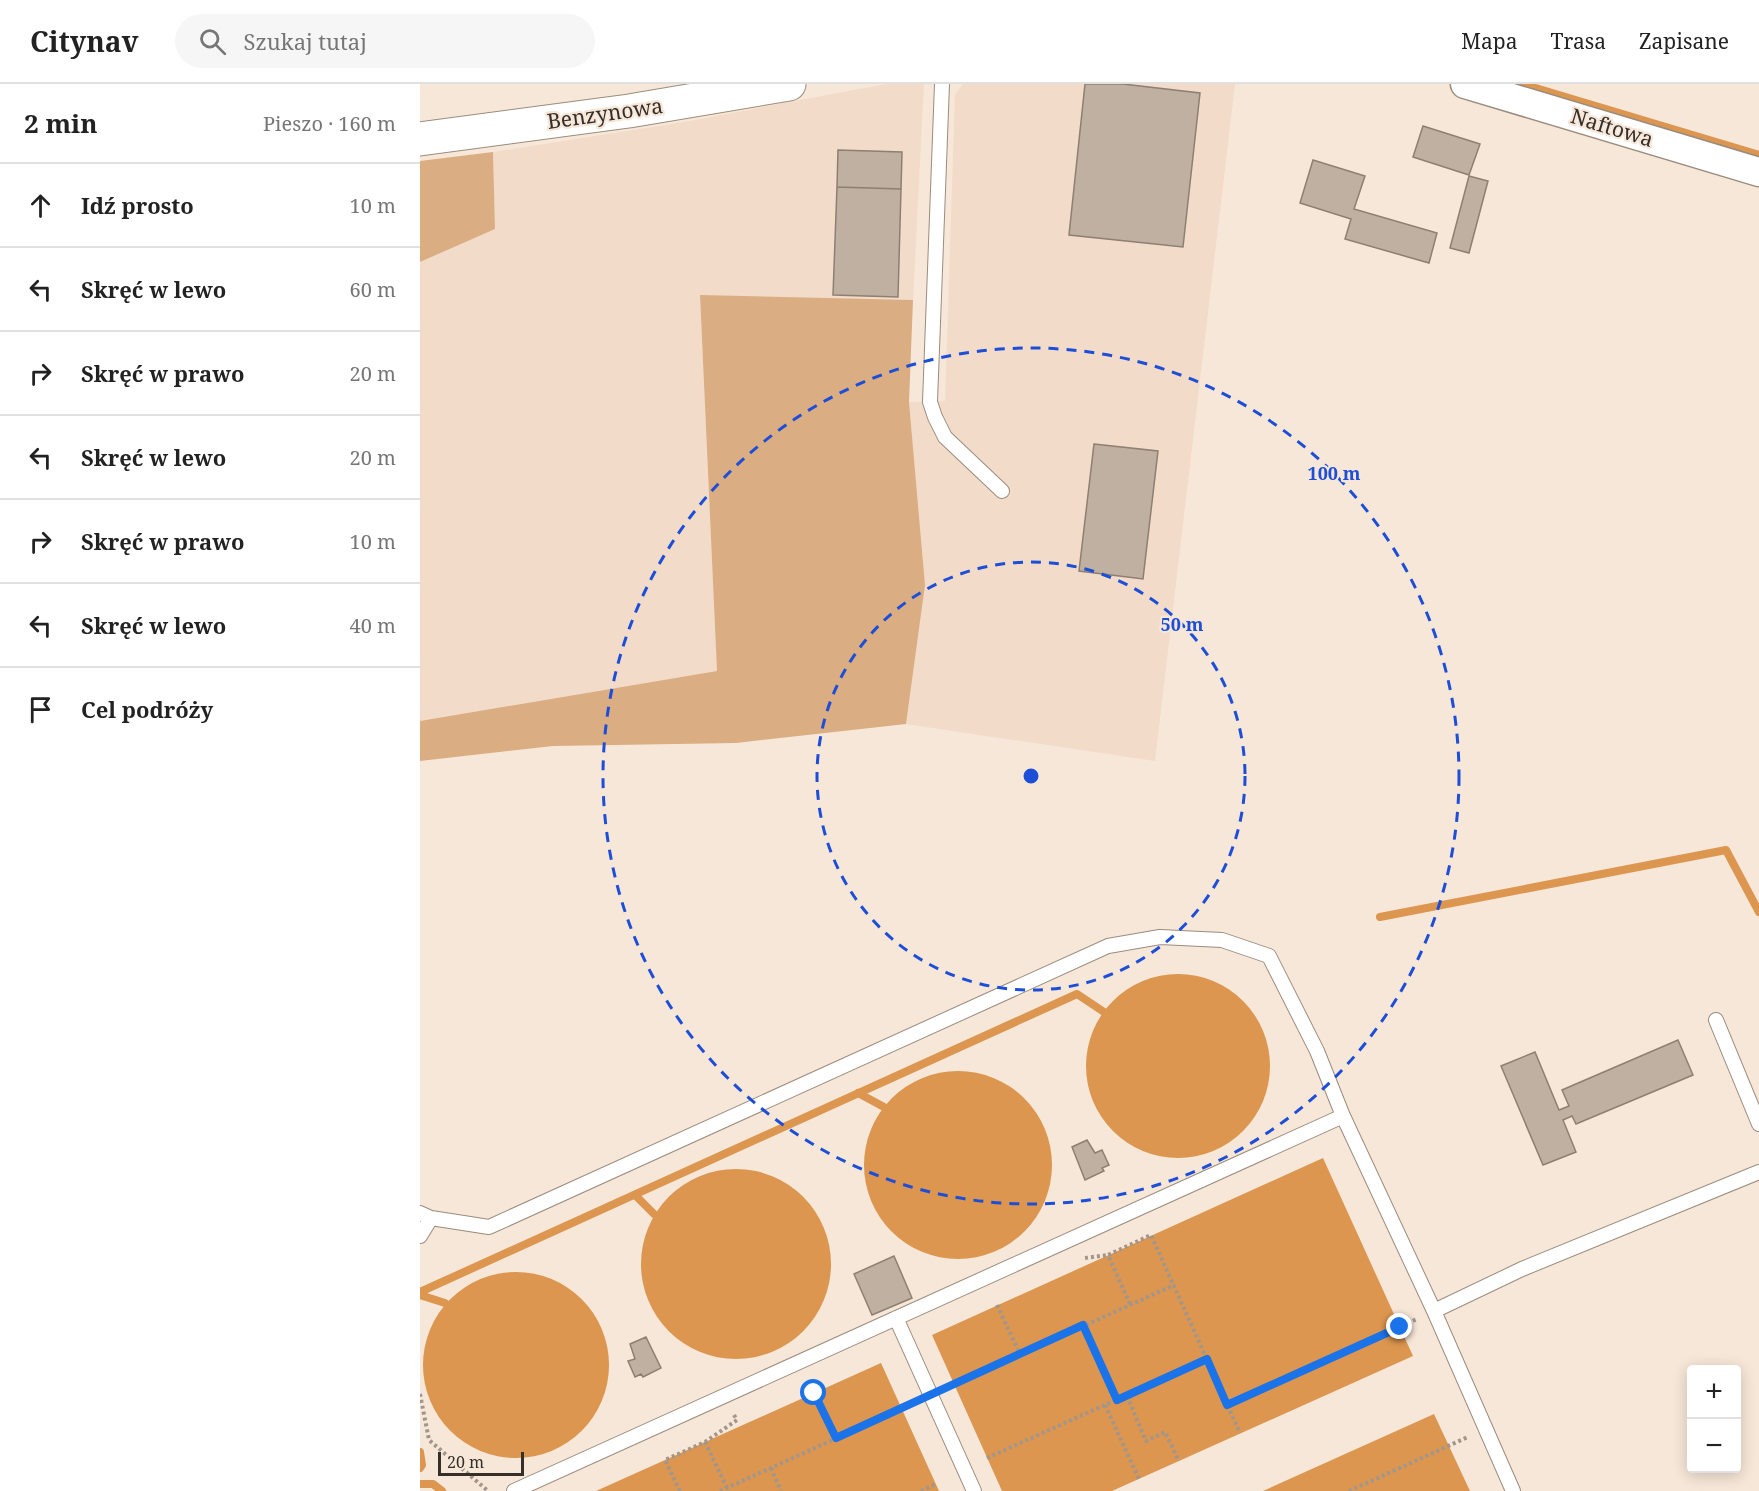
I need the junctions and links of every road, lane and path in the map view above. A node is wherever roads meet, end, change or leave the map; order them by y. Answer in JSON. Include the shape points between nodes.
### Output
{"nodes":[{"id":1,"x":789,"y":84,"type":"edge"},
{"id":2,"x":942,"y":84,"type":"edge"},
{"id":3,"x":1465,"y":84,"type":"edge"},
{"id":4,"x":420,"y":138,"type":"edge"},
{"id":5,"x":1759,"y":171,"type":"edge"},
{"id":6,"x":1002,"y":490,"type":"dead end"},
{"id":7,"x":1716,"y":1020,"type":"dead end"},
{"id":8,"x":1343,"y":1116,"type":"junction"},
{"id":9,"x":1759,"y":1124,"type":"edge"},
{"id":10,"x":1759,"y":1172,"type":"edge"},
{"id":11,"x":425,"y":1216,"type":"edge"},
{"id":12,"x":420,"y":1236,"type":"edge"},
{"id":13,"x":1108,"y":1255,"type":"junction"},
{"id":14,"x":1080,"y":1259,"type":"dead end"},
{"id":15,"x":1174,"y":1284,"type":"junction"},
{"id":16,"x":1130,"y":1304,"type":"junction"},
{"id":17,"x":998,"y":1305,"type":"dead end"},
{"id":18,"x":1434,"y":1311,"type":"junction"},
{"id":19,"x":896,"y":1318,"type":"junction"},
{"id":20,"x":1083,"y":1325,"type":"junction"},
{"id":21,"x":1400,"y":1327,"type":"dead end"},
{"id":22,"x":1020,"y":1354,"type":"junction"},
{"id":23,"x":1207,"y":1359,"type":"junction"},
{"id":24,"x":814,"y":1393,"type":"dead end"},
{"id":25,"x":420,"y":1394,"type":"edge"},
{"id":26,"x":1127,"y":1396,"type":"junction"},
{"id":27,"x":1117,"y":1400,"type":"junction"},
{"id":28,"x":1105,"y":1405,"type":"junction"},
{"id":29,"x":1227,"y":1405,"type":"junction"},
{"id":30,"x":737,"y":1419,"type":"dead end"},
{"id":31,"x":1240,"y":1433,"type":"dead end"},
{"id":32,"x":836,"y":1438,"type":"junction"},
{"id":33,"x":705,"y":1442,"type":"junction"},
{"id":34,"x":1450,"y":1447,"type":"dead end"},
{"id":35,"x":987,"y":1458,"type":"dead end"},
{"id":36,"x":1179,"y":1461,"type":"dead end"},
{"id":37,"x":771,"y":1468,"type":"junction"},
{"id":38,"x":1138,"y":1479,"type":"dead end"},
{"id":39,"x":936,"y":1484,"type":"dead end"},
{"id":40,"x":727,"y":1488,"type":"junction"},
{"id":41,"x":488,"y":1491,"type":"edge"},
{"id":42,"x":514,"y":1491,"type":"edge"},
{"id":43,"x":680,"y":1491,"type":"edge"},
{"id":44,"x":720,"y":1491,"type":"edge"},
{"id":45,"x":780,"y":1491,"type":"edge"},
{"id":46,"x":921,"y":1491,"type":"edge"},
{"id":47,"x":974,"y":1491,"type":"edge"},
{"id":48,"x":1349,"y":1491,"type":"edge"},
{"id":49,"x":1513,"y":1491,"type":"edge"}],
"edges":[{"from":1,"to":4,"type":"street","name":"Benzynowa","via":[[629,111]]},
{"from":2,"to":6,"type":"lane","via":[[930,402],[945,437]]},
{"from":3,"to":5,"type":"street","name":"Naftowa"},
{"from":7,"to":9,"type":"lane"},
{"from":8,"to":11,"type":"lane","via":[[1317,1051],[1269,956],[1222,940],[1160,937],[1108,946],[489,1227]]},
{"from":8,"to":18,"type":"lane"},
{"from":8,"to":19,"type":"lane"},
{"from":10,"to":18,"type":"lane","via":[[1522,1269]]},
{"from":11,"to":12,"type":"lane"},
{"from":13,"to":14,"type":"path"},
{"from":13,"to":15,"type":"path","via":[[1151,1235]]},
{"from":13,"to":16,"type":"path"},
{"from":15,"to":16,"type":"path","bridge":true},
{"from":15,"to":23,"type":"path"},
{"from":16,"to":20,"type":"path","bridge":true},
{"from":17,"to":22,"type":"path"},
{"from":18,"to":49,"type":"lane"},
{"from":19,"to":42,"type":"lane"},
{"from":19,"to":47,"type":"lane"},
{"from":20,"to":22,"type":"path","bridge":true},
{"from":20,"to":27,"type":"path"},
{"from":21,"to":29,"type":"path"},
{"from":22,"to":32,"type":"path","bridge":true},
{"from":23,"to":26,"type":"path"},
{"from":23,"to":29,"type":"path"},
{"from":24,"to":32,"type":"path"},
{"from":25,"to":41,"type":"path","via":[[429,1440]]},
{"from":26,"to":27,"type":"path"},
{"from":26,"to":36,"type":"path","via":[[1146,1441],[1165,1432]]},
{"from":27,"to":28,"type":"path"},
{"from":28,"to":35,"type":"path"},
{"from":28,"to":38,"type":"path"},
{"from":29,"to":31,"type":"path"},
{"from":30,"to":33,"type":"path"},
{"from":32,"to":37,"type":"path","bridge":true},
{"from":33,"to":40,"type":"path"},
{"from":33,"to":43,"type":"path","via":[[665,1460]]},
{"from":34,"to":48,"type":"path"},
{"from":37,"to":40,"type":"path","bridge":true},
{"from":37,"to":45,"type":"path"},
{"from":39,"to":46,"type":"path"},
{"from":40,"to":44,"type":"path","bridge":true}]}
